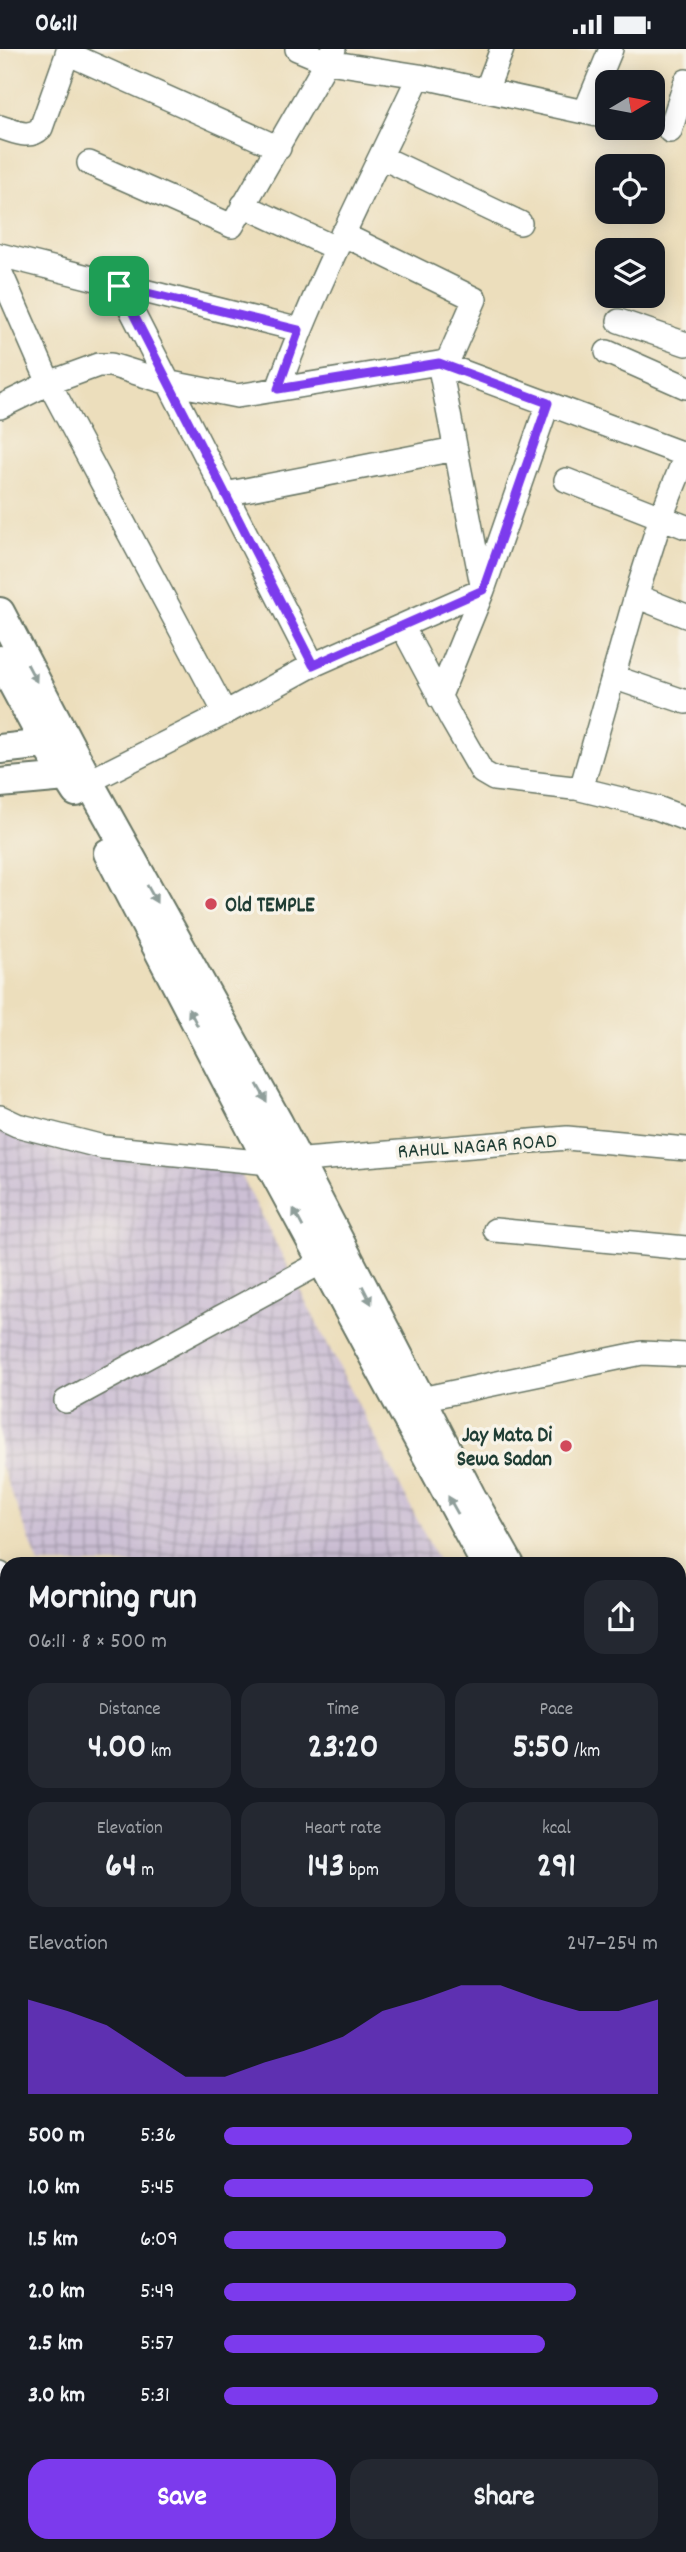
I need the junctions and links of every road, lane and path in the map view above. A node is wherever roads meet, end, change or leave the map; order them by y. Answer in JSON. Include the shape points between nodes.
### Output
{"nodes":[{"id":1,"x":297,"y":49,"type":"edge"},
{"id":2,"x":502,"y":49,"type":"edge"},
{"id":3,"x":611,"y":49,"type":"edge"},
{"id":4,"x":68,"y":51,"type":"edge"},
{"id":5,"x":331,"y":55,"type":"edge"},
{"id":6,"x":606,"y":70,"type":"edge"},
{"id":7,"x":419,"y":76,"type":"junction"},
{"id":8,"x":686,"y":81,"type":"edge"},
{"id":9,"x":486,"y":91,"type":"junction"},
{"id":10,"x":595,"y":114,"type":"edge"},
{"id":11,"x":0,"y":127,"type":"edge"},
{"id":12,"x":670,"y":130,"type":"edge"},
{"id":13,"x":279,"y":148,"type":"junction"},
{"id":14,"x":382,"y":157,"type":"junction"},
{"id":15,"x":89,"y":163,"type":"dead end"},
{"id":16,"x":243,"y":205,"type":"junction"},
{"id":17,"x":520,"y":223,"type":"dead end"},
{"id":18,"x":339,"y":241,"type":"junction"},
{"id":19,"x":0,"y":255,"type":"edge"},
{"id":20,"x":0,"y":271,"type":"edge"},
{"id":21,"x":119,"y":286,"type":"junction"},
{"id":22,"x":619,"y":321,"type":"dead end"},
{"id":23,"x":299,"y":330,"type":"junction"},
{"id":24,"x":686,"y":344,"type":"edge"},
{"id":25,"x":607,"y":352,"type":"dead end"},
{"id":26,"x":442,"y":364,"type":"junction"},
{"id":27,"x":166,"y":382,"type":"junction"},
{"id":28,"x":49,"y":383,"type":"junction"},
{"id":29,"x":686,"y":387,"type":"edge"},
{"id":30,"x":278,"y":389,"type":"junction"},
{"id":31,"x":548,"y":403,"type":"junction"},
{"id":32,"x":0,"y":407,"type":"edge"},
{"id":33,"x":455,"y":449,"type":"junction"},
{"id":34,"x":686,"y":455,"type":"edge"},
{"id":35,"x":566,"y":480,"type":"dead end"},
{"id":36,"x":225,"y":494,"type":"junction"},
{"id":37,"x":661,"y":517,"type":"junction"},
{"id":38,"x":686,"y":527,"type":"edge"},
{"id":39,"x":483,"y":590,"type":"junction"},
{"id":40,"x":636,"y":596,"type":"junction"},
{"id":41,"x":0,"y":612,"type":"edge"},
{"id":42,"x":686,"y":616,"type":"edge"},
{"id":43,"x":402,"y":626,"type":"junction"},
{"id":44,"x":0,"y":660,"type":"edge"},
{"id":45,"x":313,"y":665,"type":"junction"},
{"id":46,"x":613,"y":677,"type":"junction"},
{"id":47,"x":439,"y":698,"type":"junction"},
{"id":48,"x":686,"y":702,"type":"edge"},
{"id":49,"x":225,"y":713,"type":"junction"},
{"id":50,"x":46,"y":744,"type":"junction"},
{"id":51,"x":0,"y":749,"type":"edge"},
{"id":52,"x":0,"y":783,"type":"edge"},
{"id":53,"x":76,"y":783,"type":"junction"},
{"id":54,"x":576,"y":788,"type":"junction"},
{"id":55,"x":686,"y":819,"type":"edge"},
{"id":56,"x":0,"y":1117,"type":"edge"},
{"id":57,"x":686,"y":1149,"type":"edge"},
{"id":58,"x":297,"y":1159,"type":"junction"},
{"id":59,"x":269,"y":1163,"type":"junction"},
{"id":60,"x":495,"y":1230,"type":"dead end"},
{"id":61,"x":686,"y":1248,"type":"edge"},
{"id":62,"x":322,"y":1262,"type":"junction"},
{"id":63,"x":686,"y":1355,"type":"edge"},
{"id":64,"x":421,"y":1399,"type":"junction"},
{"id":65,"x":66,"y":1401,"type":"dead end"},
{"id":66,"x":482,"y":1557,"type":"edge"},
{"id":67,"x":506,"y":1557,"type":"edge"}],
"edges":[{"from":1,"to":5,"type":"street"},
{"from":2,"to":9,"type":"street"},
{"from":3,"to":6,"type":"street"},
{"from":4,"to":11,"type":"street","via":[[41,128],[27,135]]},
{"from":4,"to":13,"type":"street"},
{"from":5,"to":7,"type":"street"},
{"from":5,"to":13,"type":"street"},
{"from":7,"to":9,"type":"street"},
{"from":7,"to":14,"type":"street"},
{"from":8,"to":12,"type":"street"},
{"from":9,"to":10,"type":"street"},
{"from":13,"to":16,"type":"street"},
{"from":14,"to":17,"type":"street"},
{"from":14,"to":18,"type":"street"},
{"from":15,"to":16,"type":"street","via":[[232,226]]},
{"from":16,"to":18,"type":"street"},
{"from":18,"to":23,"type":"street"},
{"from":18,"to":26,"type":"street","via":[[475,299]]},
{"from":19,"to":21,"type":"street"},
{"from":20,"to":28,"type":"street"},
{"from":21,"to":23,"type":"street"},
{"from":21,"to":27,"type":"street"},
{"from":22,"to":24,"type":"street"},
{"from":23,"to":30,"type":"street"},
{"from":25,"to":29,"type":"street"},
{"from":26,"to":30,"type":"street"},
{"from":26,"to":31,"type":"street"},
{"from":26,"to":33,"type":"street"},
{"from":27,"to":28,"type":"street","via":[[111,365]]},
{"from":27,"to":30,"type":"street","via":[[237,396]]},
{"from":27,"to":36,"type":"street"},
{"from":28,"to":32,"type":"street"},
{"from":28,"to":49,"type":"street"},
{"from":31,"to":34,"type":"street"},
{"from":31,"to":39,"type":"street"},
{"from":33,"to":36,"type":"street"},
{"from":33,"to":39,"type":"street"},
{"from":34,"to":37,"type":"street"},
{"from":35,"to":37,"type":"street"},
{"from":36,"to":45,"type":"street"},
{"from":37,"to":38,"type":"street"},
{"from":37,"to":40,"type":"street"},
{"from":39,"to":43,"type":"street"},
{"from":39,"to":47,"type":"street"},
{"from":40,"to":42,"type":"street"},
{"from":40,"to":46,"type":"street"},
{"from":41,"to":53,"type":"main road","one_way":true},
{"from":43,"to":45,"type":"street"},
{"from":43,"to":47,"type":"street"},
{"from":44,"to":50,"type":"main road"},
{"from":45,"to":49,"type":"street"},
{"from":46,"to":48,"type":"street"},
{"from":46,"to":54,"type":"street","via":[[584,783]]},
{"from":47,"to":54,"type":"street","via":[[486,775]]},
{"from":49,"to":53,"type":"street"},
{"from":50,"to":51,"type":"main road"},
{"from":50,"to":53,"type":"main road"},
{"from":52,"to":53,"type":"main road"},
{"from":53,"to":58,"type":"main road","one_way":true},
{"from":59,"to":53,"type":"main road","one_way":true},
{"from":54,"to":55,"type":"street","via":[[657,807]]},
{"from":56,"to":59,"type":"street","name":"RAHUL NAGAR ROAD","via":[[103,1147]]},
{"from":57,"to":58,"type":"street","name":"RAHUL NAGAR ROAD","via":[[568,1138]]},
{"from":58,"to":59,"type":"street","name":"RAHUL NAGAR ROAD"},
{"from":58,"to":64,"type":"main road","one_way":true},
{"from":62,"to":59,"type":"main road","one_way":true},
{"from":60,"to":61,"type":"street"},
{"from":62,"to":65,"type":"street"},
{"from":66,"to":62,"type":"main road","one_way":true},
{"from":63,"to":64,"type":"street","via":[[642,1353]]},
{"from":64,"to":67,"type":"main road"}]}
